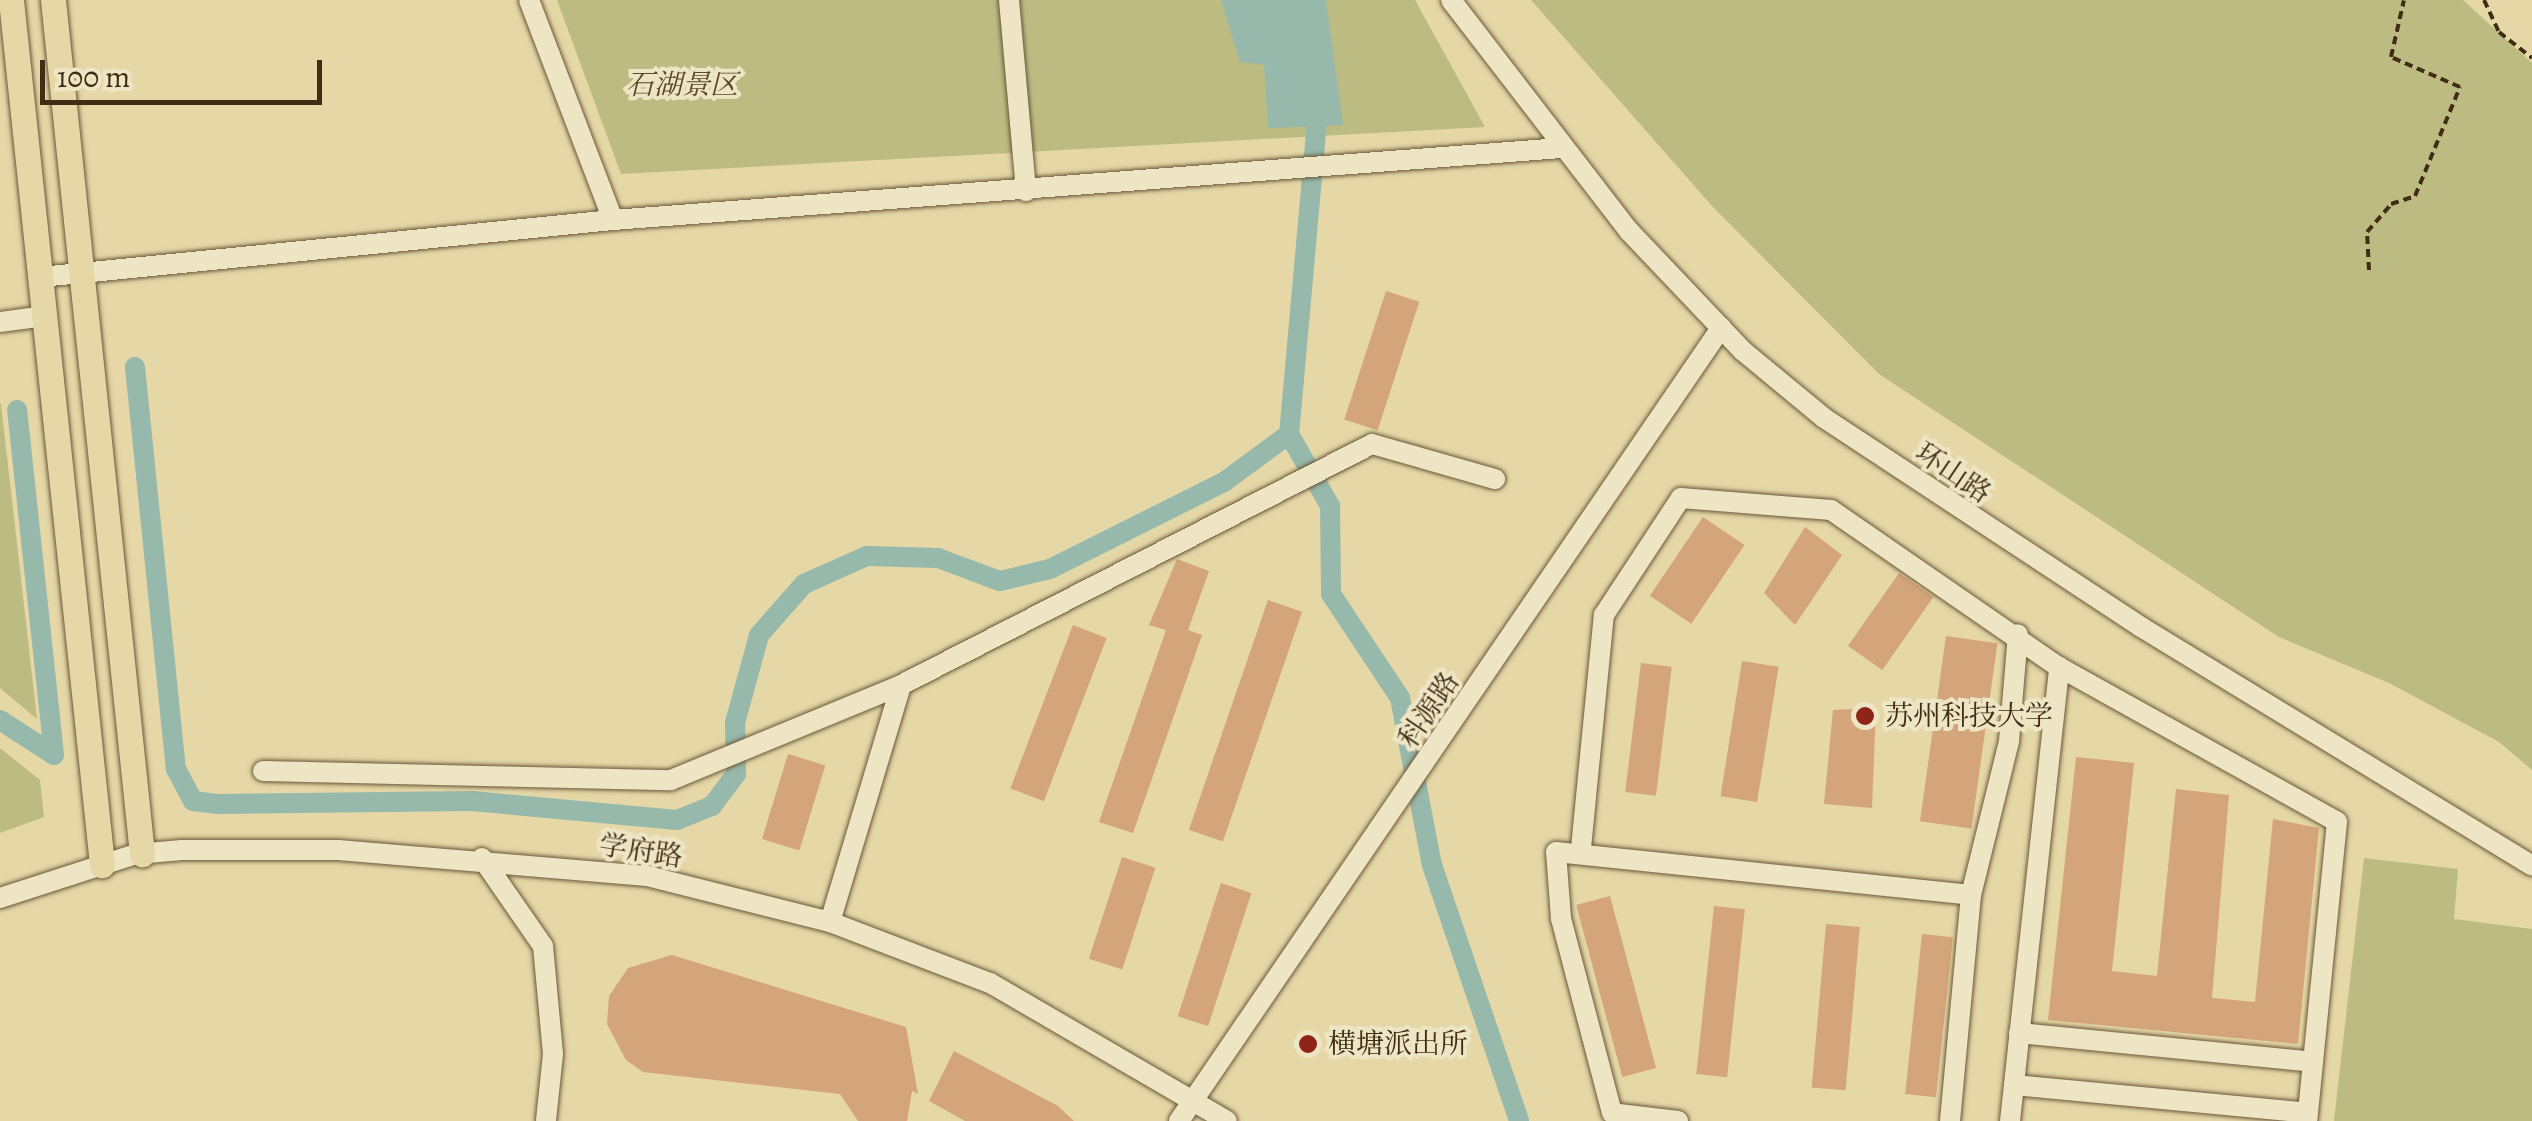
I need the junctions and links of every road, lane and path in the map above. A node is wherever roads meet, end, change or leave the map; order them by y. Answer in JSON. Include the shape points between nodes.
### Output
{"nodes":[{"id":1,"x":11,"y":0,"type":"edge"},
{"id":2,"x":52,"y":0,"type":"edge"},
{"id":3,"x":529,"y":0,"type":"edge"},
{"id":4,"x":1008,"y":0,"type":"edge"},
{"id":5,"x":1451,"y":0,"type":"edge"},
{"id":6,"x":2404,"y":0,"type":"edge"},
{"id":7,"x":2484,"y":0,"type":"edge"},
{"id":8,"x":2532,"y":58,"type":"edge"},
{"id":9,"x":1562,"y":148,"type":"junction"},
{"id":10,"x":1026,"y":191,"type":"junction"},
{"id":11,"x":613,"y":220,"type":"junction"},
{"id":12,"x":2369,"y":270,"type":"dead end"},
{"id":13,"x":81,"y":273,"type":"junction"},
{"id":14,"x":40,"y":277,"type":"junction"},
{"id":15,"x":45,"y":316,"type":"junction"},
{"id":16,"x":0,"y":322,"type":"edge"},
{"id":17,"x":1720,"y":328,"type":"junction"},
{"id":18,"x":1495,"y":479,"type":"dead end"},
{"id":19,"x":2018,"y":634,"type":"junction"},
{"id":20,"x":2058,"y":666,"type":"junction"},
{"id":21,"x":901,"y":685,"type":"junction"},
{"id":22,"x":264,"y":771,"type":"dead end"},
{"id":23,"x":1580,"y":848,"type":"junction"},
{"id":24,"x":142,"y":854,"type":"junction"},
{"id":25,"x":482,"y":858,"type":"junction"},
{"id":26,"x":102,"y":865,"type":"junction"},
{"id":27,"x":2532,"y":866,"type":"edge"},
{"id":28,"x":1971,"y":895,"type":"junction"},
{"id":29,"x":0,"y":898,"type":"edge"},
{"id":30,"x":830,"y":922,"type":"junction"},
{"id":31,"x":2020,"y":1033,"type":"junction"},
{"id":32,"x":2313,"y":1062,"type":"junction"},
{"id":33,"x":2014,"y":1085,"type":"junction"},
{"id":34,"x":1196,"y":1097,"type":"junction"},
{"id":35,"x":2307,"y":1117,"type":"edge"},
{"id":36,"x":546,"y":1121,"type":"edge"},
{"id":37,"x":1179,"y":1121,"type":"edge"},
{"id":38,"x":1227,"y":1121,"type":"edge"},
{"id":39,"x":1678,"y":1121,"type":"edge"},
{"id":40,"x":1950,"y":1121,"type":"edge"},
{"id":41,"x":2010,"y":1121,"type":"edge"}],
"edges":[{"from":1,"to":14,"type":"main road"},
{"from":2,"to":13,"type":"main road"},
{"from":3,"to":11,"type":"street"},
{"from":4,"to":10,"type":"street"},
{"from":5,"to":9,"type":"street","name":"环山路"},
{"from":6,"to":12,"type":"path","via":[[2391,57],[2460,87],[2416,196],[2391,204],[2367,232]]},
{"from":7,"to":8,"type":"path","via":[[2500,32]]},
{"from":9,"to":10,"type":"street","via":[[1370,169]]},
{"from":9,"to":17,"type":"street","name":"环山路"},
{"from":10,"to":11,"type":"street"},
{"from":11,"to":13,"type":"street"},
{"from":13,"to":14,"type":"street"},
{"from":13,"to":24,"type":"main road"},
{"from":14,"to":15,"type":"main road"},
{"from":15,"to":16,"type":"street"},
{"from":15,"to":26,"type":"main road"},
{"from":17,"to":27,"type":"street","name":"环山路","via":[[1824,418],[1982,526]]},
{"from":17,"to":34,"type":"street","name":"科源路"},
{"from":18,"to":21,"type":"street","via":[[1372,444]]},
{"from":19,"to":20,"type":"street"},
{"from":19,"to":23,"type":"street","via":[[1830,510],[1681,498],[1604,615]]},
{"from":19,"to":28,"type":"street","via":[[2009,741]]},
{"from":20,"to":31,"type":"street"},
{"from":20,"to":32,"type":"street","via":[[2337,822]]},
{"from":21,"to":22,"type":"street","via":[[670,780]]},
{"from":21,"to":30,"type":"street"},
{"from":23,"to":28,"type":"street"},
{"from":23,"to":39,"type":"street","via":[[1556,852],[1562,918],[1606,1098],[1612,1114]]},
{"from":24,"to":25,"type":"street","name":"学府路"},
{"from":24,"to":26,"type":"street","name":"学府路"},
{"from":25,"to":30,"type":"street","name":"学府路","via":[[647,876]]},
{"from":25,"to":36,"type":"street","via":[[543,946],[553,1054]]},
{"from":26,"to":29,"type":"street","name":"学府路"},
{"from":28,"to":40,"type":"street"},
{"from":30,"to":34,"type":"street","name":"学府路","via":[[990,983]]},
{"from":31,"to":32,"type":"street"},
{"from":31,"to":33,"type":"street"},
{"from":32,"to":35,"type":"street"},
{"from":33,"to":35,"type":"street"},
{"from":33,"to":41,"type":"street"},
{"from":34,"to":37,"type":"street","name":"科源路"},
{"from":34,"to":38,"type":"street","name":"学府路"}]}
